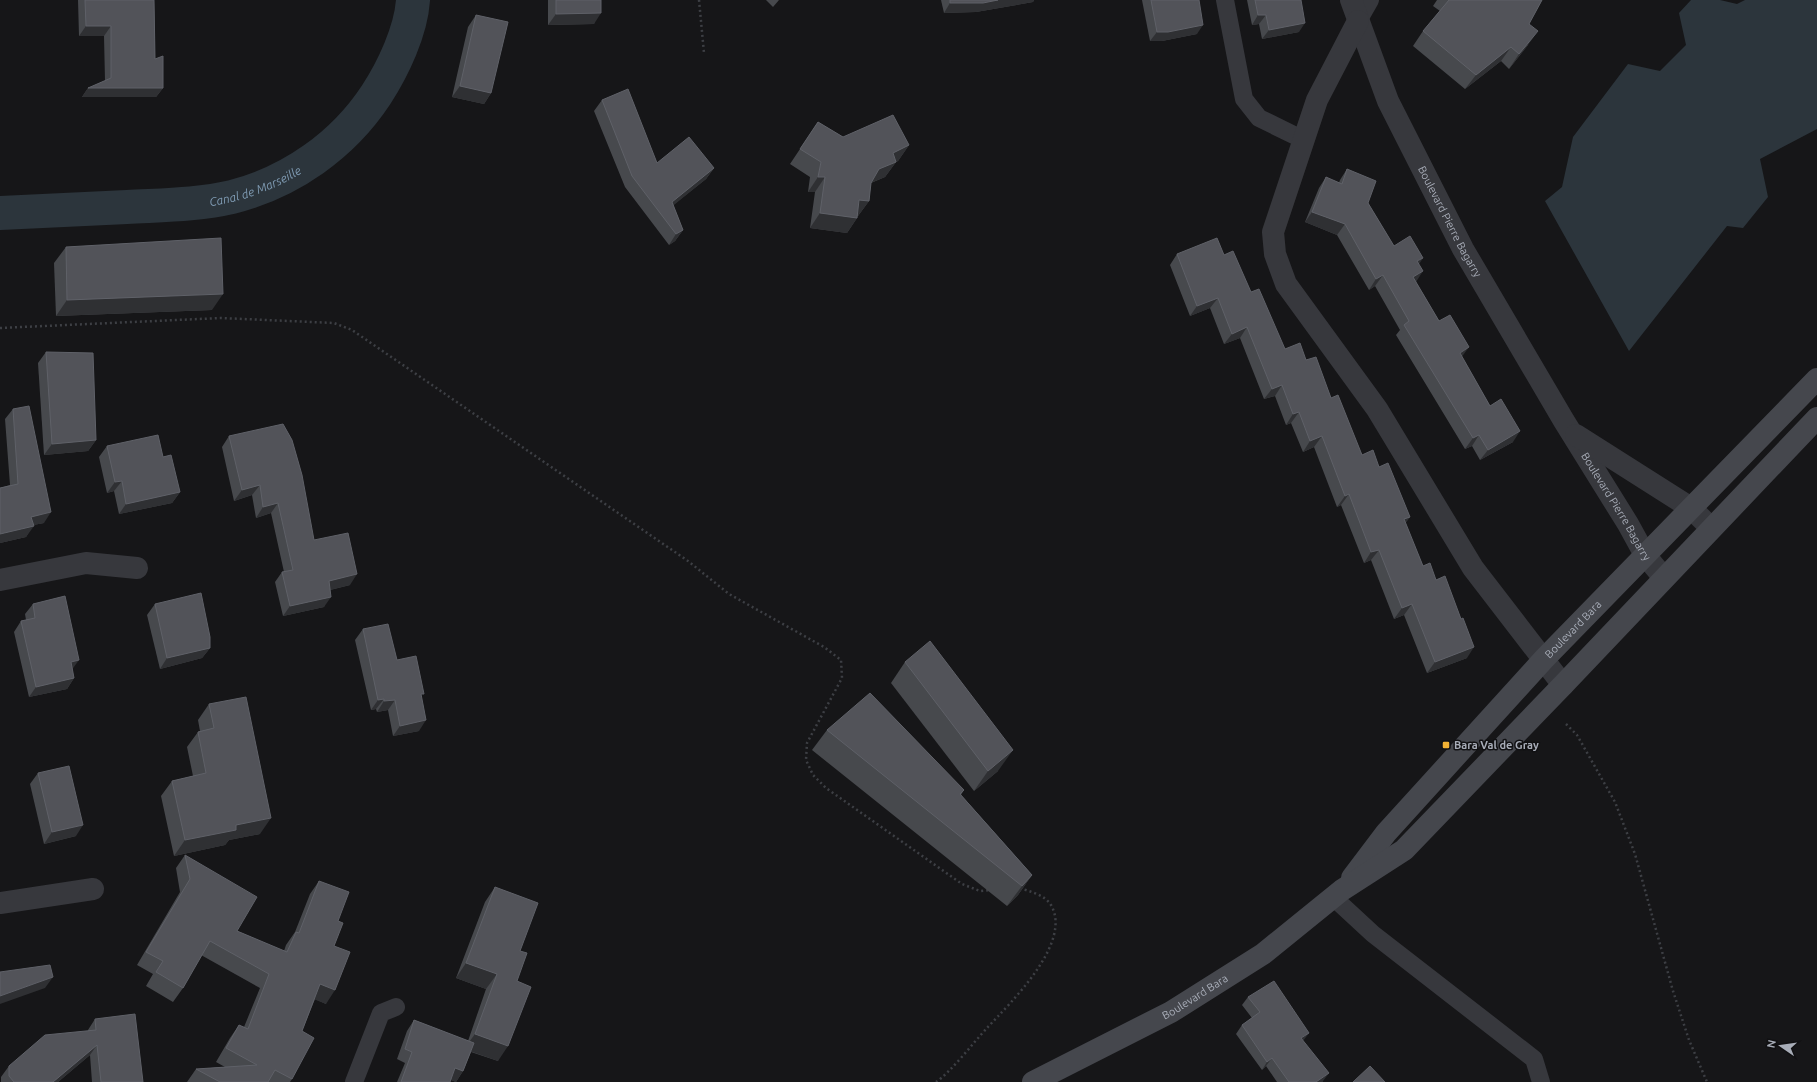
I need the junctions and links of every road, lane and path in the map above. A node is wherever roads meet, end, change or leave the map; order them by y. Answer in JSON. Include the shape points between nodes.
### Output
{"nodes":[{"id":1,"x":699,"y":0,"type":"edge"},
{"id":2,"x":1225,"y":0,"type":"edge"},
{"id":3,"x":1351,"y":0,"type":"edge"},
{"id":4,"x":1370,"y":0,"type":"edge"},
{"id":5,"x":1358,"y":21,"type":"junction"},
{"id":6,"x":704,"y":53,"type":"dead end"},
{"id":7,"x":1304,"y":140,"type":"junction"},
{"id":8,"x":0,"y":328,"type":"edge"},
{"id":9,"x":1817,"y":379,"type":"edge"},
{"id":10,"x":1817,"y":418,"type":"edge"},
{"id":11,"x":1572,"y":432,"type":"junction"},
{"id":12,"x":1691,"y":508,"type":"junction"},
{"id":13,"x":1711,"y":528,"type":"junction"},
{"id":14,"x":1645,"y":555,"type":"junction"},
{"id":15,"x":137,"y":568,"type":"dead end"},
{"id":16,"x":1664,"y":578,"type":"junction"},
{"id":17,"x":0,"y":580,"type":"edge"},
{"id":18,"x":1544,"y":659,"type":"junction"},
{"id":19,"x":1564,"y":686,"type":"junction"},
{"id":20,"x":1544,"y":705,"type":"junction"},
{"id":21,"x":1015,"y":887,"type":"edge"},
{"id":22,"x":93,"y":889,"type":"dead end"},
{"id":23,"x":992,"y":890,"type":"edge"},
{"id":24,"x":1338,"y":894,"type":"junction"},
{"id":25,"x":0,"y":903,"type":"edge"},
{"id":26,"x":396,"y":1007,"type":"dead end"},
{"id":27,"x":354,"y":1082,"type":"edge"},
{"id":28,"x":936,"y":1082,"type":"edge"},
{"id":29,"x":1033,"y":1082,"type":"edge"},
{"id":30,"x":1541,"y":1082,"type":"edge"},
{"id":31,"x":1707,"y":1082,"type":"edge"}],
"edges":[{"from":1,"to":6,"type":"path"},
{"from":2,"to":7,"type":"lane","via":[[1244,99],[1258,118]]},
{"from":3,"to":5,"type":"street","name":"Boulevard Pierre Bagarry"},
{"from":4,"to":5,"type":"lane"},
{"from":5,"to":7,"type":"street","via":[[1317,100]]},
{"from":5,"to":11,"type":"street","name":"Boulevard Pierre Bagarry","via":[[1388,101],[1463,249]]},
{"from":7,"to":18,"type":"street","via":[[1273,232],[1275,254],[1286,284],[1376,409],[1473,568]]},
{"from":8,"to":23,"type":"path","via":[[222,318],[334,323],[352,330],[688,561],[729,594],[824,647],[841,660],[842,678],[807,743],[806,760],[813,775],[826,788],[962,884],[980,891]]},
{"from":9,"to":12,"type":"street","name":"Boulevard Bara"},
{"from":10,"to":13,"type":"street","name":"Boulevard Bara"},
{"from":11,"to":12,"type":"street","name":"Boulevard Pierre Bagarry"},
{"from":11,"to":14,"type":"street","name":"Boulevard Pierre Bagarry"},
{"from":12,"to":13,"type":"street","name":"Boulevard Pierre Bagarry"},
{"from":12,"to":14,"type":"street","name":"Boulevard Bara"},
{"from":13,"to":16,"type":"street","name":"Boulevard Bara"},
{"from":14,"to":16,"type":"street","name":"Boulevard Pierre Bagarry"},
{"from":14,"to":18,"type":"street","name":"Boulevard Bara"},
{"from":15,"to":17,"type":"street","via":[[86,563]]},
{"from":16,"to":19,"type":"street","name":"Boulevard Bara"},
{"from":18,"to":19,"type":"street"},
{"from":18,"to":24,"type":"street","name":"Boulevard Bara","via":[[1386,832]]},
{"from":19,"to":20,"type":"street","name":"Boulevard Bara"},
{"from":20,"to":24,"type":"street","name":"Boulevard Bara","via":[[1404,850]]},
{"from":20,"to":31,"type":"path","via":[[1577,734],[1615,802],[1635,854],[1689,1040]]},
{"from":21,"to":28,"type":"path","via":[[1033,892],[1050,904],[1056,921],[1052,941],[1041,964],[1020,992]]},
{"from":22,"to":25,"type":"street"},
{"from":24,"to":29,"type":"street","name":"Boulevard Bara","via":[[1262,954],[1171,1012]]},
{"from":24,"to":30,"type":"lane","via":[[1372,934],[1534,1059]]},
{"from":26,"to":27,"type":"lane","via":[[381,1013]]}]}
